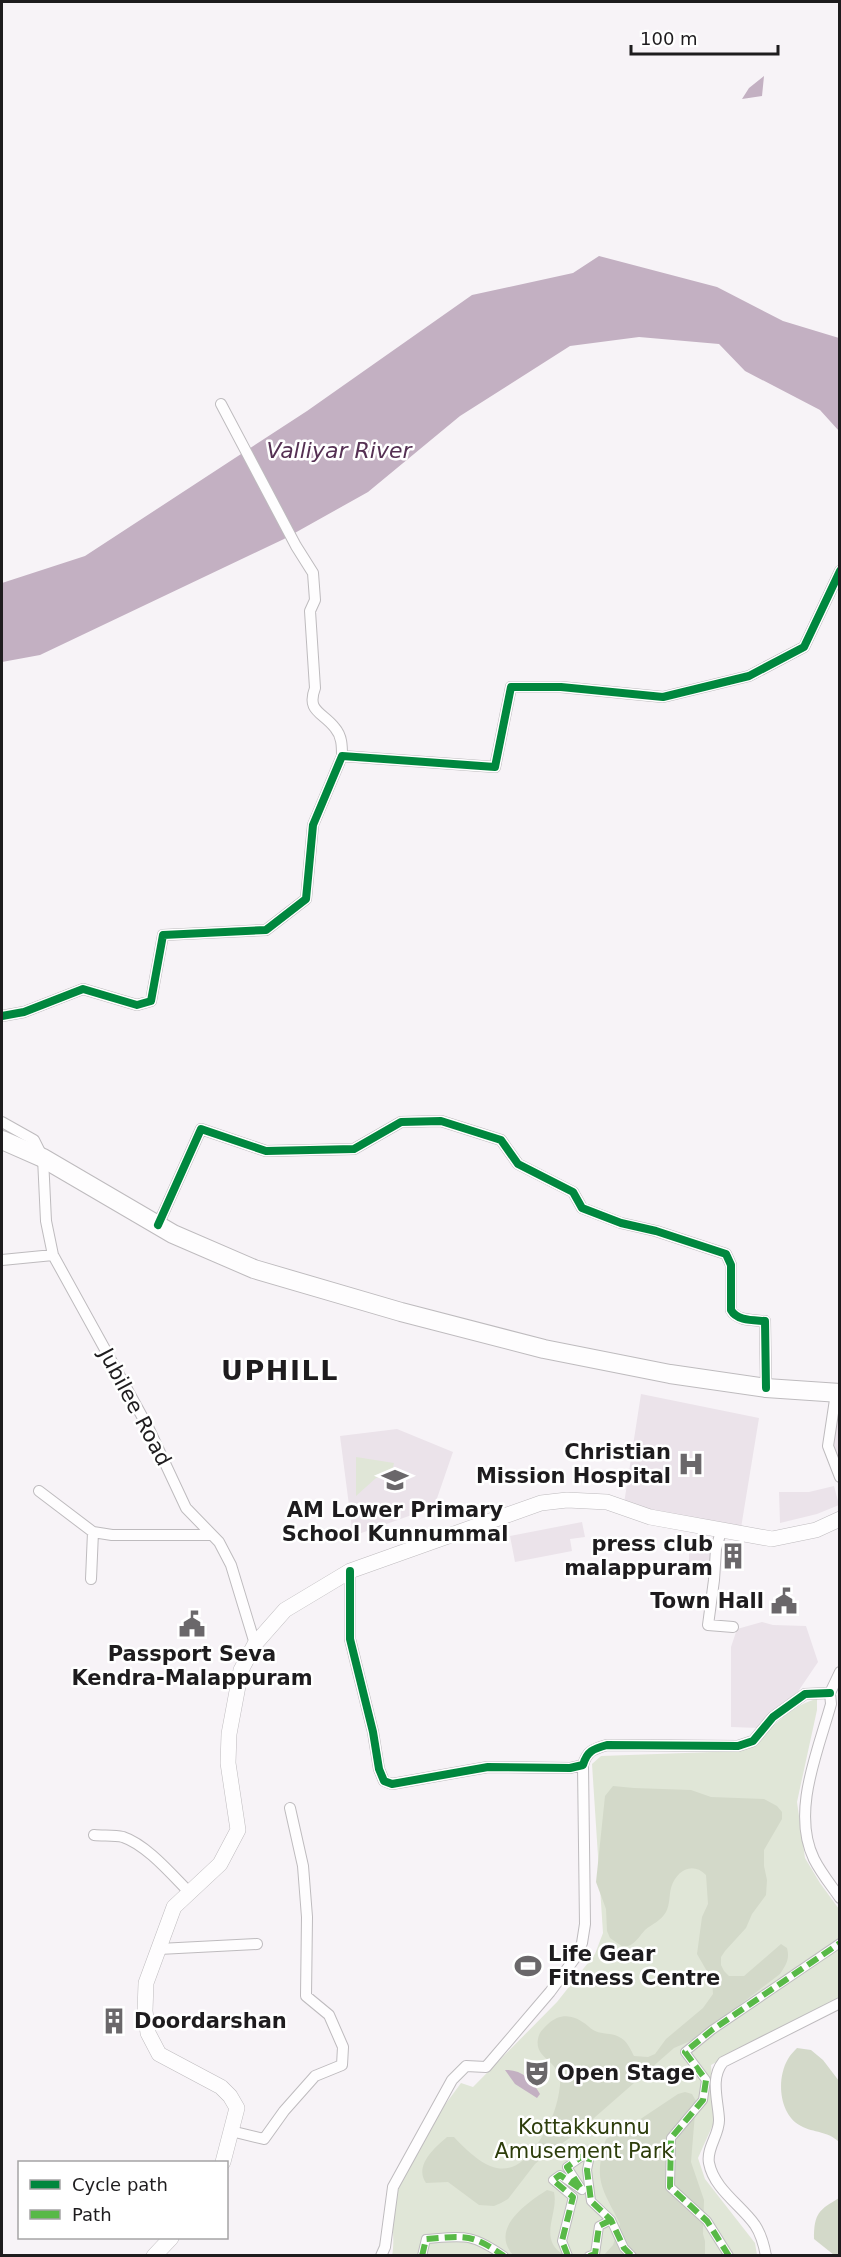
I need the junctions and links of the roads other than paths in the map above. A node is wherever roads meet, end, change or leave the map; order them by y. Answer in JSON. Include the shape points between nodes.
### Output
{"nodes":[{"id":1,"x":221,"y":404,"type":"dead end"},
{"id":2,"x":840,"y":571,"type":"edge"},
{"id":3,"x":342,"y":756,"type":"junction"},
{"id":4,"x":2,"y":1016,"type":"edge"},
{"id":5,"x":2,"y":1122,"type":"edge"},
{"id":6,"x":2,"y":1140,"type":"edge"},
{"id":7,"x":43,"y":1158,"type":"junction"},
{"id":8,"x":158,"y":1225,"type":"junction"},
{"id":9,"x":53,"y":1254,"type":"junction"},
{"id":10,"x":2,"y":1260,"type":"edge"},
{"id":11,"x":766,"y":1388,"type":"junction"},
{"id":12,"x":838,"y":1393,"type":"edge"},
{"id":13,"x":840,"y":1477,"type":"edge"},
{"id":14,"x":39,"y":1491,"type":"dead end"},
{"id":15,"x":840,"y":1519,"type":"edge"},
{"id":16,"x":721,"y":1531,"type":"junction"},
{"id":17,"x":93,"y":1532,"type":"junction"},
{"id":18,"x":212,"y":1535,"type":"junction"},
{"id":19,"x":350,"y":1571,"type":"junction"},
{"id":20,"x":91,"y":1579,"type":"dead end"},
{"id":21,"x":733,"y":1627,"type":"dead end"},
{"id":22,"x":255,"y":1644,"type":"junction"},
{"id":23,"x":840,"y":1672,"type":"edge"},
{"id":24,"x":830,"y":1693,"type":"junction"},
{"id":25,"x":583,"y":1766,"type":"junction"},
{"id":26,"x":290,"y":1808,"type":"dead end"},
{"id":27,"x":94,"y":1835,"type":"dead end"},
{"id":28,"x":190,"y":1893,"type":"junction"},
{"id":29,"x":840,"y":1898,"type":"edge"},
{"id":30,"x":840,"y":1943,"type":"edge"},
{"id":31,"x":257,"y":1944,"type":"dead end"},
{"id":32,"x":159,"y":1949,"type":"junction"},
{"id":33,"x":840,"y":2003,"type":"edge"},
{"id":34,"x":231,"y":2131,"type":"junction"},
{"id":35,"x":224,"y":2161,"type":"edge"},
{"id":36,"x":610,"y":2220,"type":"junction"},
{"id":37,"x":170,"y":2239,"type":"edge"},
{"id":38,"x":154,"y":2256,"type":"edge"},
{"id":39,"x":381,"y":2256,"type":"edge"},
{"id":40,"x":422,"y":2256,"type":"edge"},
{"id":41,"x":504,"y":2256,"type":"edge"},
{"id":42,"x":568,"y":2256,"type":"edge"},
{"id":43,"x":589,"y":2256,"type":"edge"},
{"id":44,"x":632,"y":2256,"type":"edge"},
{"id":45,"x":729,"y":2256,"type":"edge"},
{"id":46,"x":766,"y":2256,"type":"edge"}],
"edges":[{"from":1,"to":3,"type":"street","via":[[313,573],[315,600],[310,611],[315,687],[311,698],[314,709],[335,727],[341,738]]},
{"from":2,"to":3,"type":"street","via":[[804,647],[749,676],[663,697],[561,687],[511,687],[495,767]]},
{"from":3,"to":4,"type":"street","via":[[313,825],[306,899],[274,924],[266,930],[163,935],[151,1001],[137,1005],[83,989],[24,1012]]},
{"from":5,"to":7,"type":"street","via":[[34,1140]]},
{"from":6,"to":7,"type":"highway"},
{"from":7,"to":8,"type":"highway"},
{"from":7,"to":9,"type":"street","name":"Jubilee Road","via":[[46,1221]]},
{"from":8,"to":11,"type":"highway","via":[[254,1269],[401,1312],[544,1349]]},
{"from":8,"to":11,"type":"street","via":[[201,1129],[266,1151],[354,1149],[401,1122],[441,1121],[501,1140],[518,1164],[573,1192],[582,1208],[726,1254],[731,1265],[733,1314],[765,1321]]},
{"from":9,"to":10,"type":"street"},
{"from":9,"to":18,"type":"street","name":"Jubilee Road","via":[[149,1429],[186,1508]]},
{"from":11,"to":12,"type":"highway"},
{"from":12,"to":13,"type":"street","via":[[828,1446]]},
{"from":14,"to":17,"type":"street"},
{"from":15,"to":16,"type":"main road","via":[[816,1530],[772,1539]]},
{"from":16,"to":19,"type":"main road","via":[[650,1517],[607,1502],[567,1500],[541,1503]]},
{"from":16,"to":21,"type":"street","via":[[708,1625]]},
{"from":17,"to":18,"type":"street"},
{"from":17,"to":20,"type":"street"},
{"from":18,"to":22,"type":"street","name":"Jubilee Road","via":[[231,1565]]},
{"from":19,"to":22,"type":"main road","via":[[285,1610]]},
{"from":19,"to":25,"type":"street","via":[[350,1639],[384,1781],[392,1784],[488,1767]]},
{"from":22,"to":28,"type":"main road","via":[[237,1682],[229,1734],[228,1762],[238,1830],[220,1864]]},
{"from":23,"to":24,"type":"street"},
{"from":24,"to":25,"type":"street","via":[[805,1694],[773,1717],[753,1741],[738,1746],[607,1745],[591,1750]]},
{"from":24,"to":29,"type":"street","via":[[831,1704],[805,1807],[807,1836],[814,1858]]},
{"from":25,"to":39,"type":"street","via":[[582,1944],[550,1992],[486,2067],[466,2066],[452,2080],[393,2187]]},
{"from":26,"to":34,"type":"street","via":[[303,1866],[306,1996],[329,2015],[343,2047],[342,2065],[315,2076],[264,2139]]},
{"from":27,"to":28,"type":"street","via":[[123,1837],[160,1863]]},
{"from":28,"to":32,"type":"main road","via":[[174,1907]]},
{"from":30,"to":45,"type":"street","via":[[685,2052],[706,2080],[703,2100],[671,2138],[670,2187],[707,2221]]},
{"from":31,"to":32,"type":"street"},
{"from":32,"to":34,"type":"main road","via":[[146,1983],[148,2033],[159,2054],[221,2087],[230,2096],[237,2108]]},
{"from":33,"to":46,"type":"street","via":[[723,2062],[717,2069],[720,2123],[708,2157],[709,2167],[756,2226]]},
{"from":34,"to":35,"type":"main road"},
{"from":36,"to":42,"type":"street","via":[[591,2201],[587,2170],[591,2150],[567,2167],[582,2190],[561,2175],[553,2180],[573,2197],[561,2241]]},
{"from":36,"to":43,"type":"street","via":[[599,2226],[595,2254]]},
{"from":36,"to":44,"type":"street"},
{"from":37,"to":38,"type":"main road"},
{"from":40,"to":41,"type":"street","via":[[426,2239],[462,2236],[482,2240]]}]}
